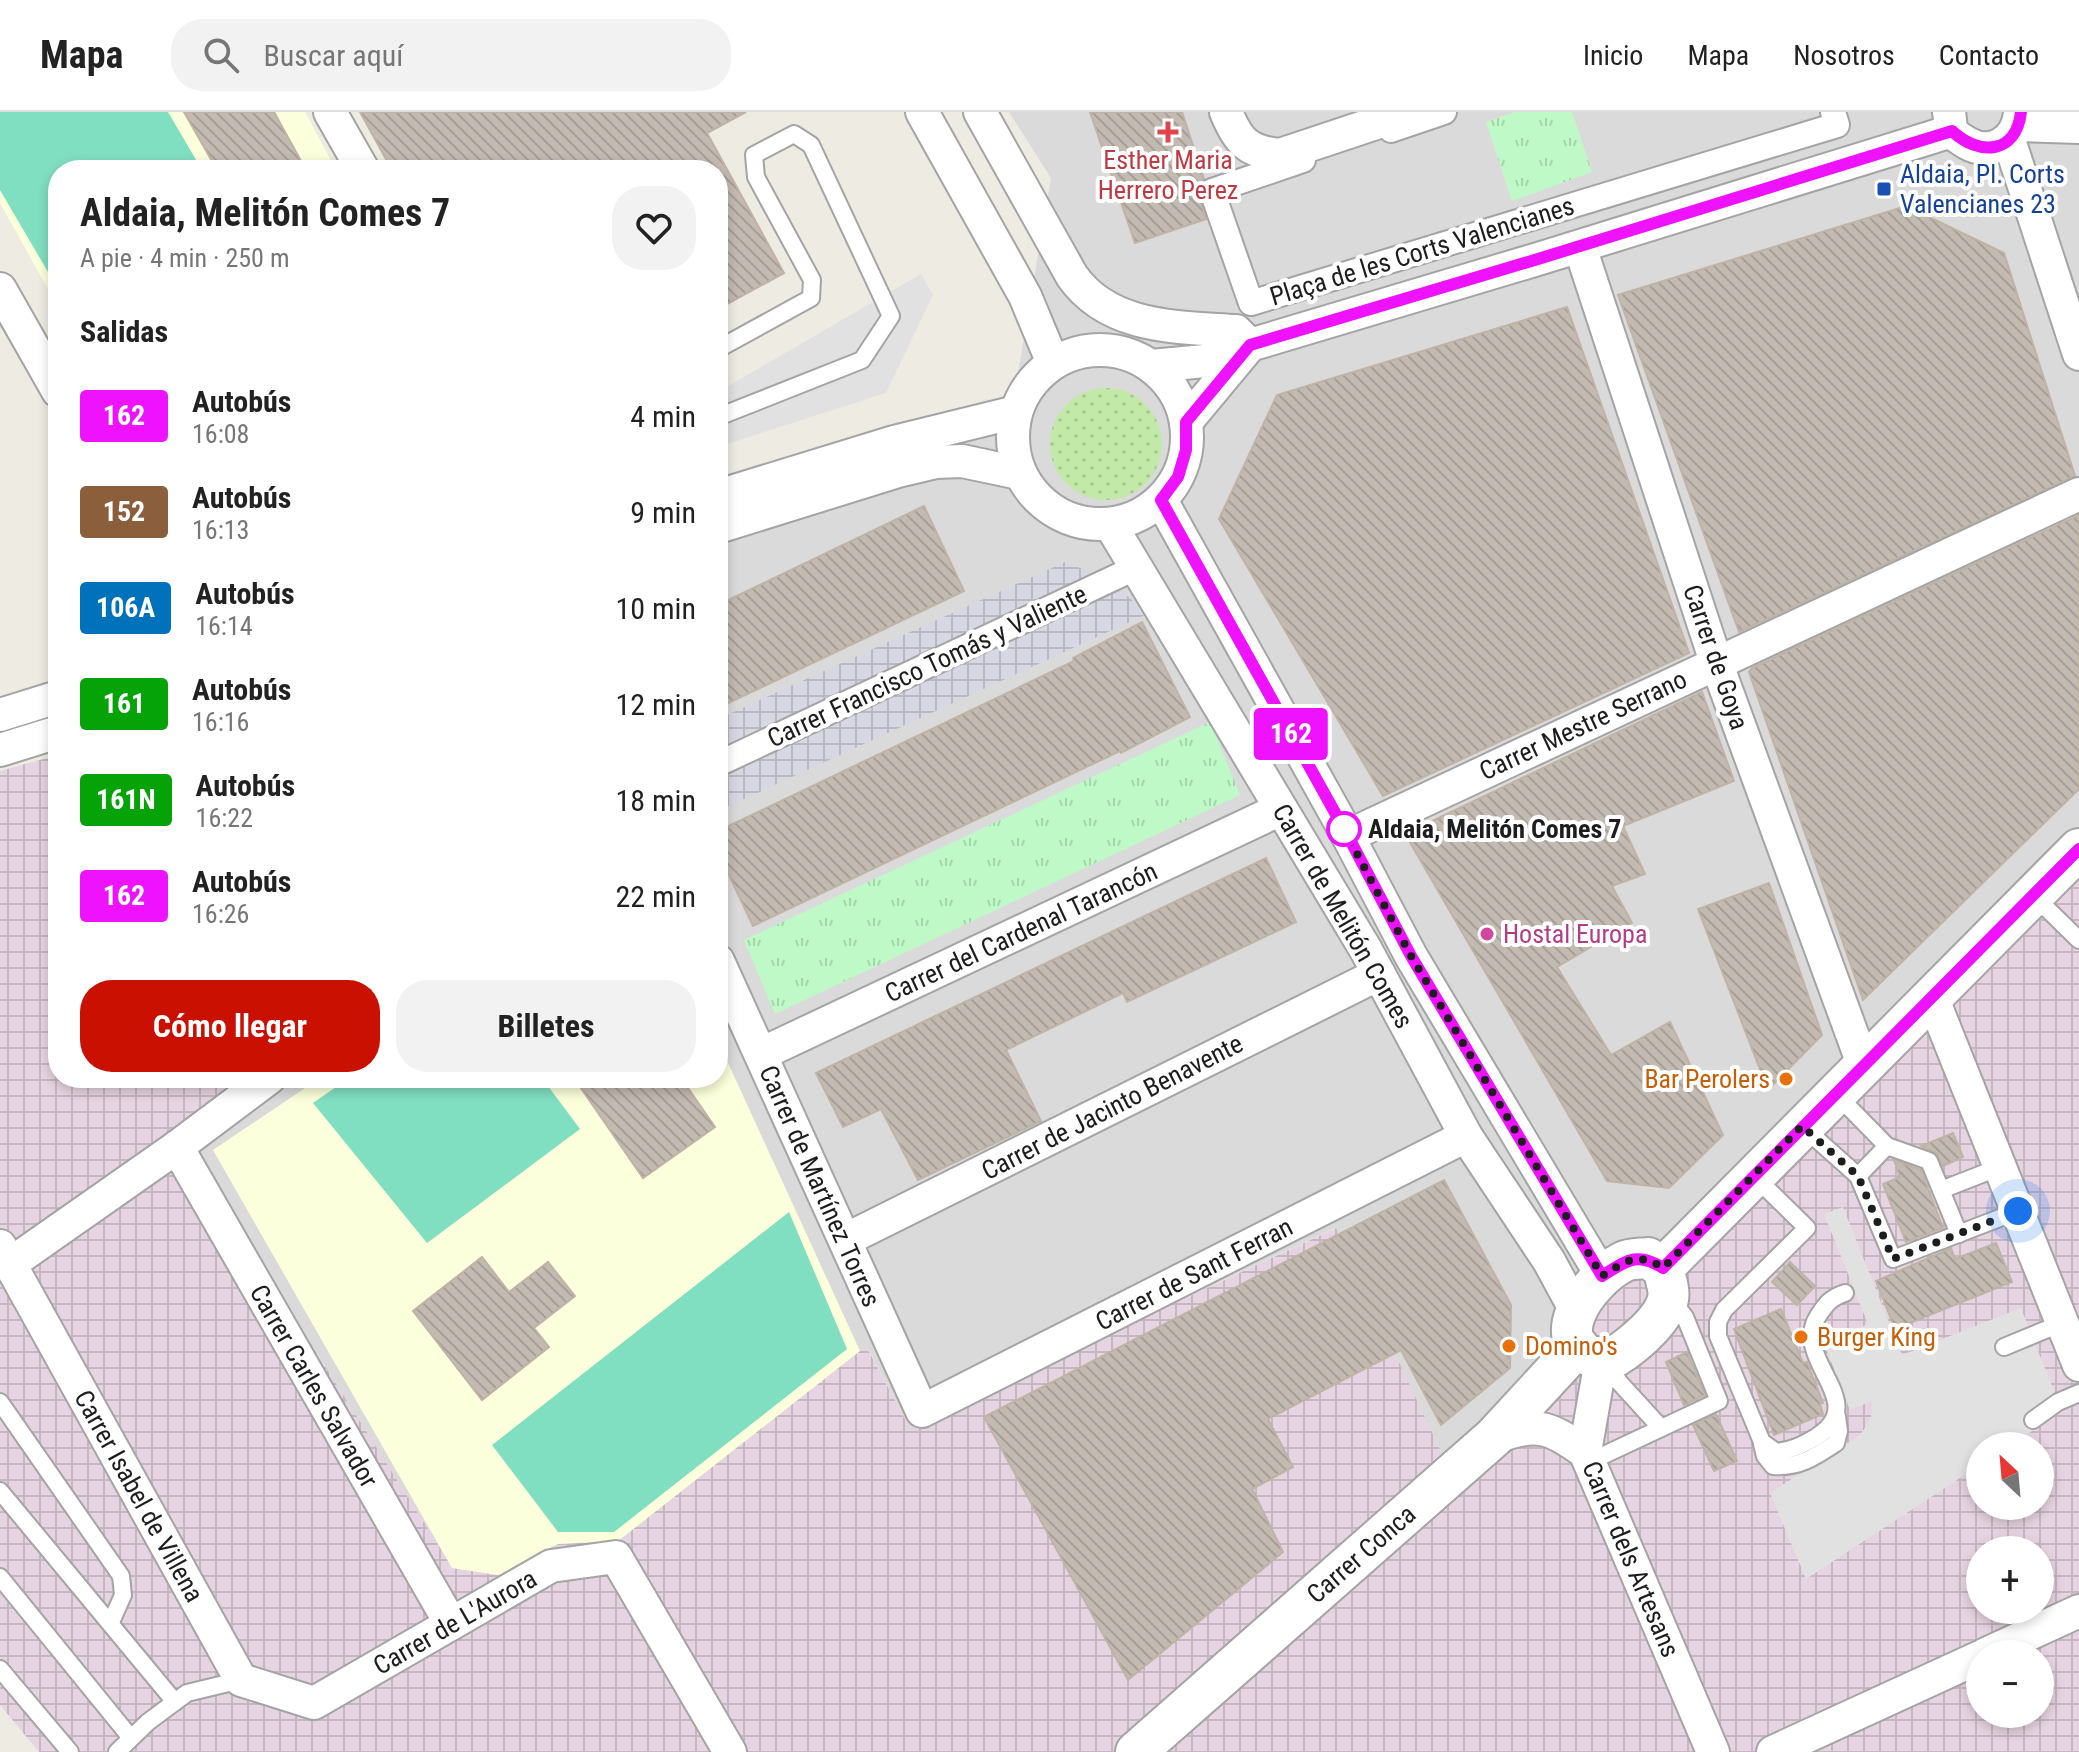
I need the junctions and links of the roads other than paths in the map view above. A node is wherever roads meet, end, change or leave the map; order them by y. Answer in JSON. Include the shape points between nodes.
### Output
{"nodes":[{"id":1,"x":330,"y":112,"type":"edge"},
{"id":2,"x":922,"y":112,"type":"edge"},
{"id":3,"x":980,"y":112,"type":"edge"},
{"id":4,"x":1226,"y":112,"type":"edge"},
{"id":5,"x":1409,"y":112,"type":"edge"},
{"id":6,"x":1444,"y":112,"type":"edge"},
{"id":7,"x":1833,"y":112,"type":"edge"},
{"id":8,"x":1951,"y":121,"type":"edge"},
{"id":9,"x":2016,"y":126,"type":"edge"},
{"id":10,"x":2079,"y":127,"type":"edge"},
{"id":11,"x":357,"y":160,"type":"edge"},
{"id":12,"x":1580,"y":247,"type":"junction"},
{"id":13,"x":2066,"y":268,"type":"edge"},
{"id":14,"x":0,"y":289,"type":"edge"},
{"id":15,"x":728,"y":344,"type":"edge"},
{"id":16,"x":1250,"y":345,"type":"junction"},
{"id":17,"x":2079,"y":354,"type":"edge"},
{"id":18,"x":1053,"y":363,"type":"junction"},
{"id":19,"x":1151,"y":366,"type":"junction"},
{"id":20,"x":48,"y":373,"type":"edge"},
{"id":21,"x":1016,"y":412,"type":"junction"},
{"id":22,"x":728,"y":413,"type":"edge"},
{"id":23,"x":1186,"y":422,"type":"junction"},
{"id":24,"x":1019,"y":473,"type":"junction"},
{"id":25,"x":728,"y":493,"type":"edge"},
{"id":26,"x":2079,"y":494,"type":"edge"},
{"id":27,"x":1161,"y":500,"type":"junction"},
{"id":28,"x":728,"y":524,"type":"edge"},
{"id":29,"x":1110,"y":524,"type":"junction"},
{"id":30,"x":1135,"y":568,"type":"junction"},
{"id":31,"x":1716,"y":662,"type":"junction"},
{"id":32,"x":48,"y":700,"type":"edge"},
{"id":33,"x":0,"y":715,"type":"edge"},
{"id":34,"x":48,"y":735,"type":"edge"},
{"id":35,"x":0,"y":750,"type":"edge"},
{"id":36,"x":728,"y":759,"type":"edge"},
{"id":37,"x":1281,"y":809,"type":"junction"},
{"id":38,"x":1348,"y":836,"type":"junction"},
{"id":39,"x":2079,"y":849,"type":"edge"},
{"id":40,"x":2033,"y":894,"type":"junction"},
{"id":41,"x":2079,"y":940,"type":"edge"},
{"id":42,"x":1379,"y":974,"type":"junction"},
{"id":43,"x":728,"y":983,"type":"edge"},
{"id":44,"x":1932,"y":997,"type":"junction"},
{"id":45,"x":761,"y":1054,"type":"junction"},
{"id":46,"x":1863,"y":1064,"type":"junction"},
{"id":47,"x":256,"y":1088,"type":"edge"},
{"id":48,"x":1835,"y":1093,"type":"junction"},
{"id":49,"x":1802,"y":1126,"type":"junction"},
{"id":50,"x":1466,"y":1136,"type":"junction"},
{"id":51,"x":1887,"y":1146,"type":"junction"},
{"id":52,"x":177,"y":1147,"type":"junction"},
{"id":53,"x":2000,"y":1167,"type":"junction"},
{"id":54,"x":1753,"y":1175,"type":"junction"},
{"id":55,"x":1858,"y":1176,"type":"junction"},
{"id":56,"x":1941,"y":1190,"type":"junction"},
{"id":57,"x":2018,"y":1211,"type":"junction"},
{"id":58,"x":1959,"y":1234,"type":"junction"},
{"id":59,"x":845,"y":1240,"type":"junction"},
{"id":60,"x":5,"y":1255,"type":"edge"},
{"id":61,"x":1602,"y":1276,"type":"junction"},
{"id":62,"x":1666,"y":1282,"type":"junction"},
{"id":63,"x":1845,"y":1293,"type":"dead end"},
{"id":64,"x":2062,"y":1323,"type":"junction"},
{"id":65,"x":1590,"y":1344,"type":"junction"},
{"id":66,"x":2004,"y":1347,"type":"dead end"},
{"id":67,"x":2079,"y":1365,"type":"edge"},
{"id":68,"x":2079,"y":1393,"type":"edge"},
{"id":69,"x":0,"y":1402,"type":"edge"},
{"id":70,"x":922,"y":1411,"type":"joint"},
{"id":71,"x":2033,"y":1420,"type":"dead end"},
{"id":72,"x":1661,"y":1428,"type":"junction"},
{"id":73,"x":1494,"y":1437,"type":"junction"},
{"id":74,"x":1587,"y":1457,"type":"junction"},
{"id":75,"x":0,"y":1491,"type":"edge"},
{"id":76,"x":0,"y":1577,"type":"edge"},
{"id":77,"x":2079,"y":1611,"type":"edge"},
{"id":78,"x":111,"y":1622,"type":"junction"},
{"id":79,"x":451,"y":1624,"type":"junction"},
{"id":80,"x":2016,"y":1640,"type":"edge"},
{"id":81,"x":1966,"y":1663,"type":"edge"},
{"id":82,"x":0,"y":1669,"type":"edge"},
{"id":83,"x":241,"y":1680,"type":"junction"},
{"id":84,"x":175,"y":1702,"type":"junction"},
{"id":85,"x":131,"y":1738,"type":"junction"},
{"id":86,"x":1144,"y":1749,"type":"edge"},
{"id":87,"x":70,"y":1752,"type":"edge"},
{"id":88,"x":117,"y":1752,"type":"edge"},
{"id":89,"x":730,"y":1752,"type":"edge"},
{"id":90,"x":1713,"y":1752,"type":"edge"},
{"id":91,"x":1773,"y":1752,"type":"edge"}],
"edges":[{"from":1,"to":11,"type":"street"},
{"from":2,"to":18,"type":"street","via":[[1025,296]]},
{"from":3,"to":16,"type":"street","via":[[1072,276],[1095,302],[1125,317],[1171,327],[1236,331]]},
{"from":4,"to":5,"type":"street","via":[[1236,136],[1261,153],[1280,155]]},
{"from":6,"to":7,"type":"street","name":"Plaça de les Corts Valencianes","via":[[1212,191],[1251,303],[1837,125]]},
{"from":8,"to":9,"type":"street","via":[[1962,140],[1976,148],[1992,148]]},
{"from":8,"to":12,"type":"street","name":"Plaça de les Corts Valencianes"},
{"from":9,"to":10,"type":"street"},
{"from":9,"to":13,"type":"street"},
{"from":12,"to":16,"type":"street","name":"Plaça de les Corts Valencianes"},
{"from":12,"to":31,"type":"street","name":"Carrer de Goya"},
{"from":13,"to":17,"type":"street"},
{"from":14,"to":20,"type":"street"},
{"from":15,"to":22,"type":"lane","via":[[811,298],[812,280],[756,177],[754,155],[794,134],[811,145],[891,316],[862,360]]},
{"from":16,"to":19,"type":"street","name":"Plaça de les Corts Valencianes","via":[[1205,361]]},
{"from":16,"to":23,"type":"street"},
{"from":18,"to":19,"type":"street","via":[[1102,350],[1128,354]]},
{"from":18,"to":21,"type":"street","via":[[1034,379]]},
{"from":19,"to":23,"type":"street","via":[[1180,400]]},
{"from":21,"to":24,"type":"street","via":[[1012,443]]},
{"from":21,"to":25,"type":"street","via":[[894,442]]},
{"from":23,"to":27,"type":"street","via":[[1186,450],[1178,477]]},
{"from":24,"to":28,"type":"street","via":[[962,461],[936,462]]},
{"from":24,"to":29,"type":"street","via":[[1034,496],[1056,513],[1082,523]]},
{"from":26,"to":31,"type":"street","name":"Carrer Mestre Serrano"},
{"from":27,"to":29,"type":"street","via":[[1137,516]]},
{"from":27,"to":38,"type":"street","name":"Carrer de Melitón Comes"},
{"from":29,"to":30,"type":"street","name":"Carrer de Melitón Comes"},
{"from":30,"to":36,"type":"street","name":"Carrer Francisco Tomás y Valiente"},
{"from":30,"to":37,"type":"street","name":"Carrer de Melitón Comes"},
{"from":31,"to":38,"type":"street","name":"Carrer Mestre Serrano"},
{"from":31,"to":46,"type":"street","name":"Carrer de Goya"},
{"from":32,"to":33,"type":"street"},
{"from":34,"to":35,"type":"street"},
{"from":37,"to":42,"type":"street","name":"Carrer de Melitón Comes"},
{"from":37,"to":45,"type":"street","name":"Carrer del Cardenal Tarancón"},
{"from":38,"to":61,"type":"street","name":"Carrer de Melitón Comes","via":[[1411,956]]},
{"from":39,"to":40,"type":"street"},
{"from":40,"to":41,"type":"lane"},
{"from":40,"to":44,"type":"street"},
{"from":42,"to":50,"type":"street","name":"Carrer de Melitón Comes"},
{"from":42,"to":59,"type":"street","name":"Carrer de Jacinto Benavente"},
{"from":43,"to":45,"type":"street","name":"Carrer de Martínez Torres"},
{"from":44,"to":46,"type":"street"},
{"from":44,"to":53,"type":"street"},
{"from":45,"to":59,"type":"street","name":"Carrer de Martínez Torres"},
{"from":46,"to":48,"type":"street"},
{"from":47,"to":52,"type":"street"},
{"from":48,"to":49,"type":"street"},
{"from":48,"to":51,"type":"lane"},
{"from":49,"to":54,"type":"street"},
{"from":49,"to":55,"type":"lane"},
{"from":50,"to":65,"type":"street","name":"Carrer de Melitón Comes","via":[[1549,1261]]},
{"from":50,"to":70,"type":"street","name":"Carrer de Sant Ferran"},
{"from":51,"to":55,"type":"lane"},
{"from":51,"to":56,"type":"lane","via":[[1929,1161]]},
{"from":52,"to":60,"type":"street"},
{"from":52,"to":79,"type":"street","name":"Carrer Carles Salvador"},
{"from":53,"to":56,"type":"lane"},
{"from":53,"to":57,"type":"street"},
{"from":54,"to":62,"type":"street"},
{"from":54,"to":63,"type":"lane","via":[[1807,1228],[1718,1322],[1718,1336],[1762,1442],[1776,1452],[1795,1450],[1829,1429],[1837,1416],[1836,1400],[1811,1342],[1812,1325],[1830,1298]]},
{"from":55,"to":58,"type":"lane","via":[[1893,1259]]},
{"from":56,"to":58,"type":"lane"},
{"from":57,"to":58,"type":"lane"},
{"from":57,"to":64,"type":"street"},
{"from":59,"to":70,"type":"street","name":"Carrer de Martínez Torres"},
{"from":60,"to":83,"type":"street","name":"Carrer Isabel de Villena"},
{"from":61,"to":62,"type":"street","via":[[1626,1260],[1648,1258]]},
{"from":61,"to":65,"type":"street"},
{"from":62,"to":65,"type":"street","via":[[1662,1313],[1626,1351]]},
{"from":62,"to":72,"type":"lane","via":[[1719,1401]]},
{"from":64,"to":66,"type":"lane"},
{"from":64,"to":67,"type":"street"},
{"from":65,"to":72,"type":"lane"},
{"from":65,"to":73,"type":"street","name":"Carrer Conca"},
{"from":65,"to":74,"type":"street","name":"Carrer dels Artesans"},
{"from":68,"to":71,"type":"lane"},
{"from":69,"to":78,"type":"lane","via":[[121,1576],[123,1595]]},
{"from":72,"to":74,"type":"lane"},
{"from":73,"to":74,"type":"street","via":[[1529,1426],[1557,1432]]},
{"from":73,"to":86,"type":"street","name":"Carrer Conca"},
{"from":74,"to":90,"type":"street","name":"Carrer dels Artesans"},
{"from":75,"to":78,"type":"lane"},
{"from":76,"to":85,"type":"lane"},
{"from":77,"to":80,"type":"street"},
{"from":78,"to":84,"type":"lane"},
{"from":79,"to":83,"type":"street","name":"Carrer de L'Aurora","via":[[314,1703]]},
{"from":79,"to":89,"type":"street","name":"Carrer de L'Aurora","via":[[551,1566],[616,1557]]},
{"from":81,"to":91,"type":"street"},
{"from":82,"to":87,"type":"lane"},
{"from":83,"to":84,"type":"lane","via":[[187,1693]]},
{"from":84,"to":85,"type":"lane"},
{"from":85,"to":88,"type":"lane"}]}
